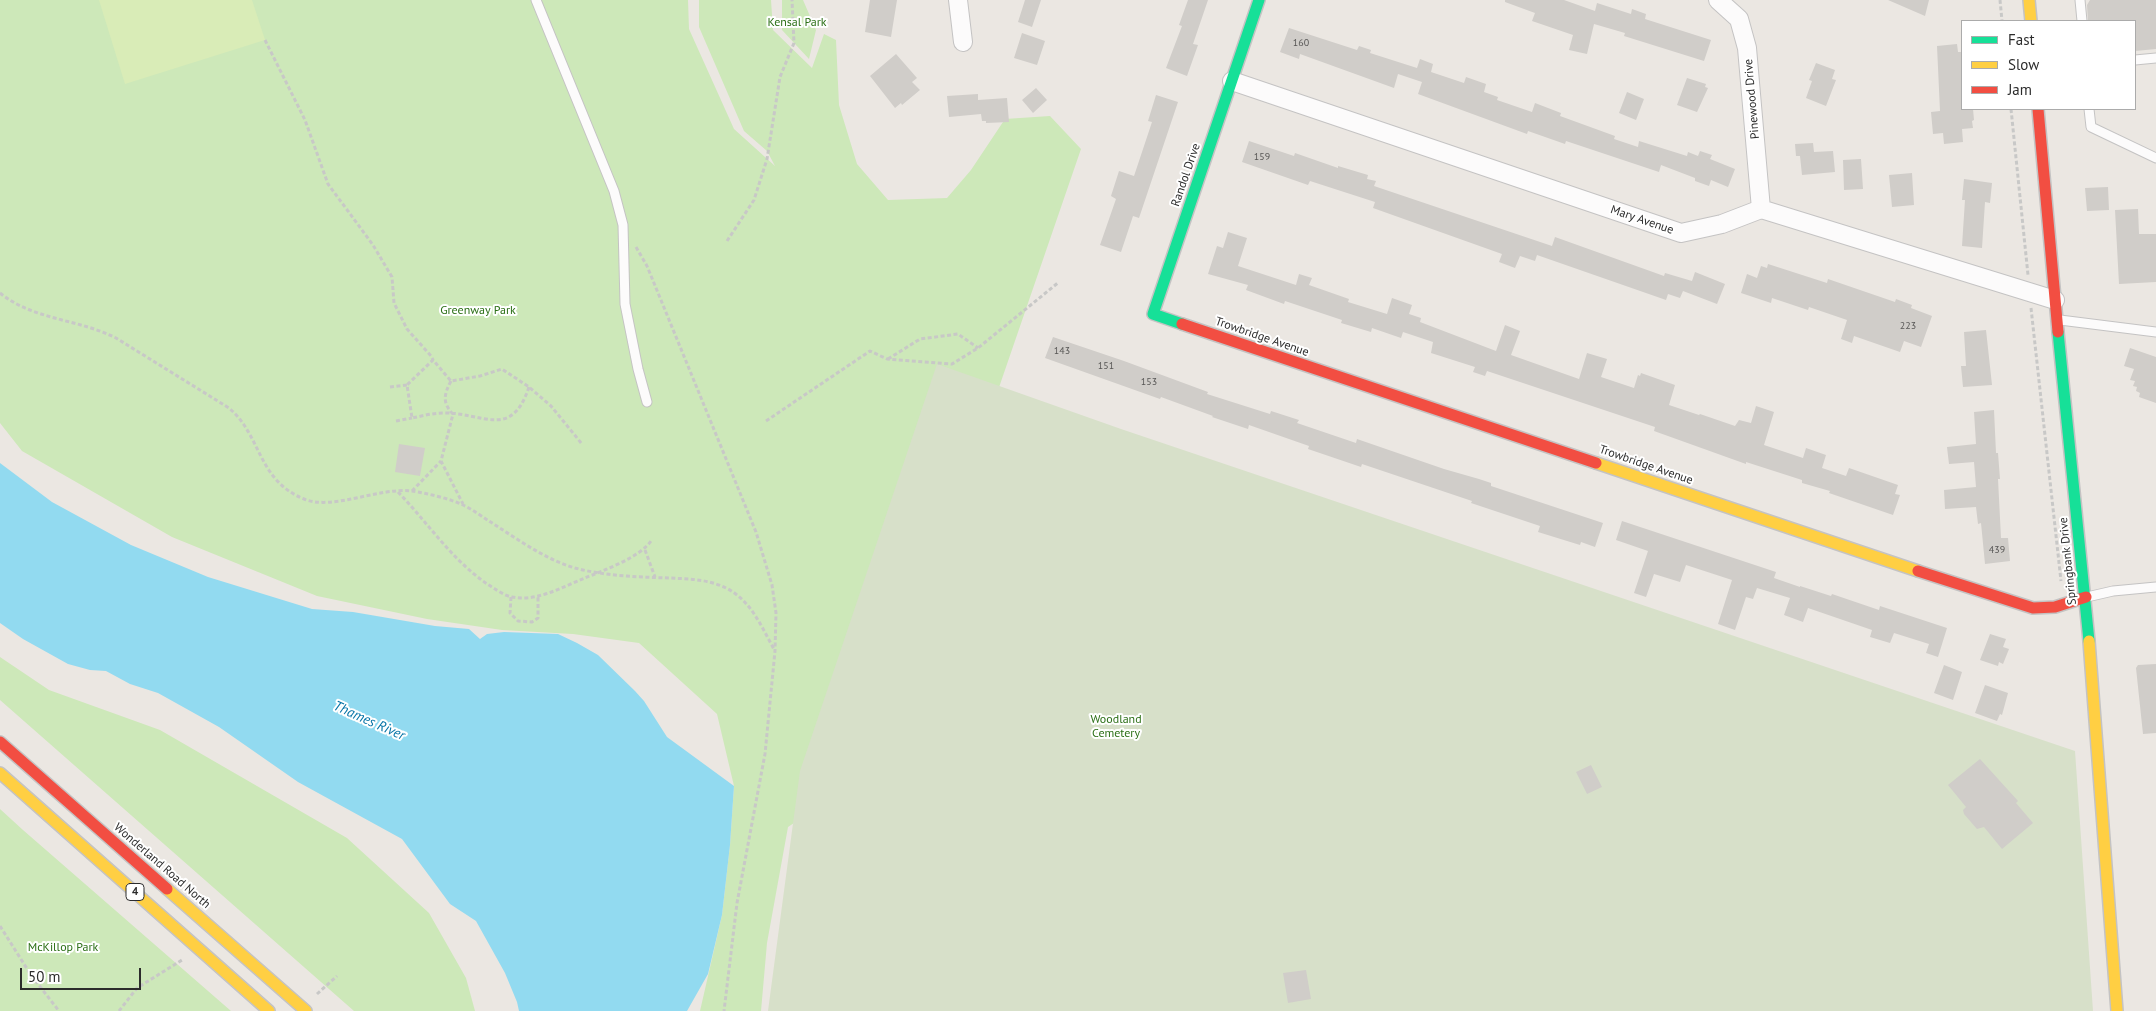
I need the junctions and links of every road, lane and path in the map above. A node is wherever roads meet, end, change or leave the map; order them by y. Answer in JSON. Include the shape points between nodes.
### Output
{"nodes":[{"id":1,"x":536,"y":0,"type":"edge"},
{"id":2,"x":792,"y":0,"type":"edge"},
{"id":3,"x":958,"y":0,"type":"edge"},
{"id":4,"x":1259,"y":0,"type":"edge"},
{"id":5,"x":1718,"y":0,"type":"edge"},
{"id":6,"x":2000,"y":0,"type":"edge"},
{"id":7,"x":2029,"y":0,"type":"edge"},
{"id":8,"x":2080,"y":0,"type":"edge"},
{"id":9,"x":2002,"y":20,"type":"edge"},
{"id":10,"x":2030,"y":20,"type":"edge"},
{"id":11,"x":2082,"y":20,"type":"edge"},
{"id":12,"x":265,"y":40,"type":"dead end"},
{"id":13,"x":963,"y":42,"type":"dead end"},
{"id":14,"x":2156,"y":58,"type":"edge"},
{"id":15,"x":2136,"y":60,"type":"edge"},
{"id":16,"x":1232,"y":81,"type":"junction"},
{"id":17,"x":2011,"y":110,"type":"edge"},
{"id":18,"x":2038,"y":110,"type":"edge"},
{"id":19,"x":2090,"y":110,"type":"edge"},
{"id":20,"x":2156,"y":158,"type":"edge"},
{"id":21,"x":1761,"y":209,"type":"junction"},
{"id":22,"x":623,"y":225,"type":"junction"},
{"id":23,"x":727,"y":241,"type":"dead end"},
{"id":24,"x":1059,"y":282,"type":"dead end"},
{"id":25,"x":2030,"y":292,"type":"junction"},
{"id":26,"x":0,"y":293,"type":"edge"},
{"id":27,"x":2055,"y":300,"type":"junction"},
{"id":28,"x":2057,"y":320,"type":"junction"},
{"id":29,"x":1197,"y":330,"type":"joint"},
{"id":30,"x":2156,"y":332,"type":"edge"},
{"id":31,"x":978,"y":348,"type":"junction"},
{"id":32,"x":887,"y":359,"type":"junction"},
{"id":33,"x":433,"y":360,"type":"junction"},
{"id":34,"x":451,"y":381,"type":"junction"},
{"id":35,"x":407,"y":385,"type":"junction"},
{"id":36,"x":390,"y":387,"type":"dead end"},
{"id":37,"x":529,"y":387,"type":"junction"},
{"id":38,"x":646,"y":402,"type":"dead end"},
{"id":39,"x":453,"y":414,"type":"junction"},
{"id":40,"x":412,"y":418,"type":"junction"},
{"id":41,"x":396,"y":421,"type":"dead end"},
{"id":42,"x":766,"y":421,"type":"dead end"},
{"id":43,"x":582,"y":444,"type":"dead end"},
{"id":44,"x":441,"y":461,"type":"junction"},
{"id":45,"x":398,"y":491,"type":"junction"},
{"id":46,"x":412,"y":491,"type":"junction"},
{"id":47,"x":463,"y":505,"type":"junction"},
{"id":48,"x":651,"y":541,"type":"dead end"},
{"id":49,"x":645,"y":550,"type":"junction"},
{"id":50,"x":599,"y":572,"type":"junction"},
{"id":51,"x":655,"y":578,"type":"junction"},
{"id":52,"x":2061,"y":581,"type":"dead end"},
{"id":53,"x":2156,"y":587,"type":"edge"},
{"id":54,"x":538,"y":596,"type":"junction"},
{"id":55,"x":2086,"y":597,"type":"junction"},
{"id":56,"x":511,"y":598,"type":"junction"},
{"id":57,"x":775,"y":650,"type":"junction"},
{"id":58,"x":0,"y":742,"type":"edge"},
{"id":59,"x":0,"y":774,"type":"edge"},
{"id":60,"x":0,"y":926,"type":"edge"},
{"id":61,"x":182,"y":960,"type":"dead end"},
{"id":62,"x":337,"y":976,"type":"dead end"},
{"id":63,"x":315,"y":996,"type":"dead end"},
{"id":64,"x":59,"y":1011,"type":"edge"},
{"id":65,"x":119,"y":1011,"type":"edge"},
{"id":66,"x":269,"y":1011,"type":"edge"},
{"id":67,"x":306,"y":1011,"type":"edge"},
{"id":68,"x":724,"y":1011,"type":"edge"},
{"id":69,"x":2117,"y":1011,"type":"edge"}],
"edges":[{"from":1,"to":22,"type":"lane","via":[[614,191]]},
{"from":2,"to":23,"type":"path","via":[[794,43],[780,77],[767,159],[754,200]]},
{"from":3,"to":13,"type":"street"},
{"from":4,"to":16,"type":"main road","name":"Randol Drive"},
{"from":5,"to":21,"type":"street","name":"Pinewood Drive","via":[[1739,19],[1747,48]]},
{"from":6,"to":9,"type":"path"},
{"from":7,"to":10,"type":"main road"},
{"from":8,"to":11,"type":"lane"},
{"from":12,"to":33,"type":"path","via":[[304,120],[328,184],[392,276],[394,303],[407,329]]},
{"from":14,"to":15,"type":"lane"},
{"from":16,"to":21,"type":"street","name":"Mary Avenue","via":[[1681,233],[1722,224]]},
{"from":16,"to":29,"type":"main road","name":"Randol Drive","via":[[1153,314]]},
{"from":17,"to":25,"type":"path"},
{"from":18,"to":27,"type":"main road","name":"Springbank Drive"},
{"from":19,"to":20,"type":"lane","via":[[2091,127]]},
{"from":21,"to":25,"type":"street"},
{"from":22,"to":38,"type":"lane","via":[[625,304]]},
{"from":22,"to":57,"type":"path","via":[[647,266],[756,532],[773,594]]},
{"from":24,"to":31,"type":"path"},
{"from":25,"to":27,"type":"street"},
{"from":25,"to":52,"type":"path"},
{"from":26,"to":45,"type":"path","via":[[26,308],[100,330],[116,338],[229,408],[243,423],[272,476],[297,496],[311,502],[327,503]]},
{"from":27,"to":28,"type":"main road","name":"Springbank Drive"},
{"from":28,"to":30,"type":"lane"},
{"from":28,"to":55,"type":"main road","name":"Springbank Drive"},
{"from":29,"to":55,"type":"main road","name":"Trowbridge Avenue","via":[[2023,606],[2041,611]]},
{"from":31,"to":32,"type":"path","via":[[952,364]]},
{"from":31,"to":32,"type":"path","via":[[958,334],[920,339]]},
{"from":32,"to":42,"type":"path","via":[[870,352]]},
{"from":33,"to":34,"type":"path"},
{"from":33,"to":35,"type":"path"},
{"from":34,"to":37,"type":"path","via":[[502,369]]},
{"from":34,"to":39,"type":"path","via":[[444,396],[447,408]]},
{"from":35,"to":36,"type":"path"},
{"from":35,"to":40,"type":"path"},
{"from":37,"to":39,"type":"path","via":[[521,406],[511,417],[495,420]]},
{"from":37,"to":43,"type":"path","via":[[551,406]]},
{"from":39,"to":40,"type":"path"},
{"from":39,"to":44,"type":"path"},
{"from":40,"to":41,"type":"path"},
{"from":44,"to":46,"type":"path"},
{"from":44,"to":47,"type":"path"},
{"from":45,"to":46,"type":"path"},
{"from":45,"to":56,"type":"path","via":[[477,578]]},
{"from":46,"to":47,"type":"path"},
{"from":47,"to":50,"type":"path","via":[[552,558],[575,568]]},
{"from":48,"to":49,"type":"path"},
{"from":49,"to":50,"type":"path"},
{"from":49,"to":51,"type":"path"},
{"from":50,"to":51,"type":"path"},
{"from":50,"to":54,"type":"path"},
{"from":51,"to":57,"type":"path","via":[[703,580],[729,589],[747,602]]},
{"from":53,"to":55,"type":"lane"},
{"from":54,"to":56,"type":"path"},
{"from":54,"to":56,"type":"path","via":[[538,618],[532,622],[518,621],[511,610]]},
{"from":55,"to":69,"type":"main road","name":"Springbank Drive"},
{"from":57,"to":68,"type":"path","via":[[765,754],[737,903]]},
{"from":58,"to":67,"type":"main road","name":"Wonderland Road North"},
{"from":59,"to":66,"type":"main road","number":"4"},
{"from":60,"to":64,"type":"path"},
{"from":61,"to":65,"type":"path","via":[[137,988]]},
{"from":62,"to":63,"type":"path"}]}
